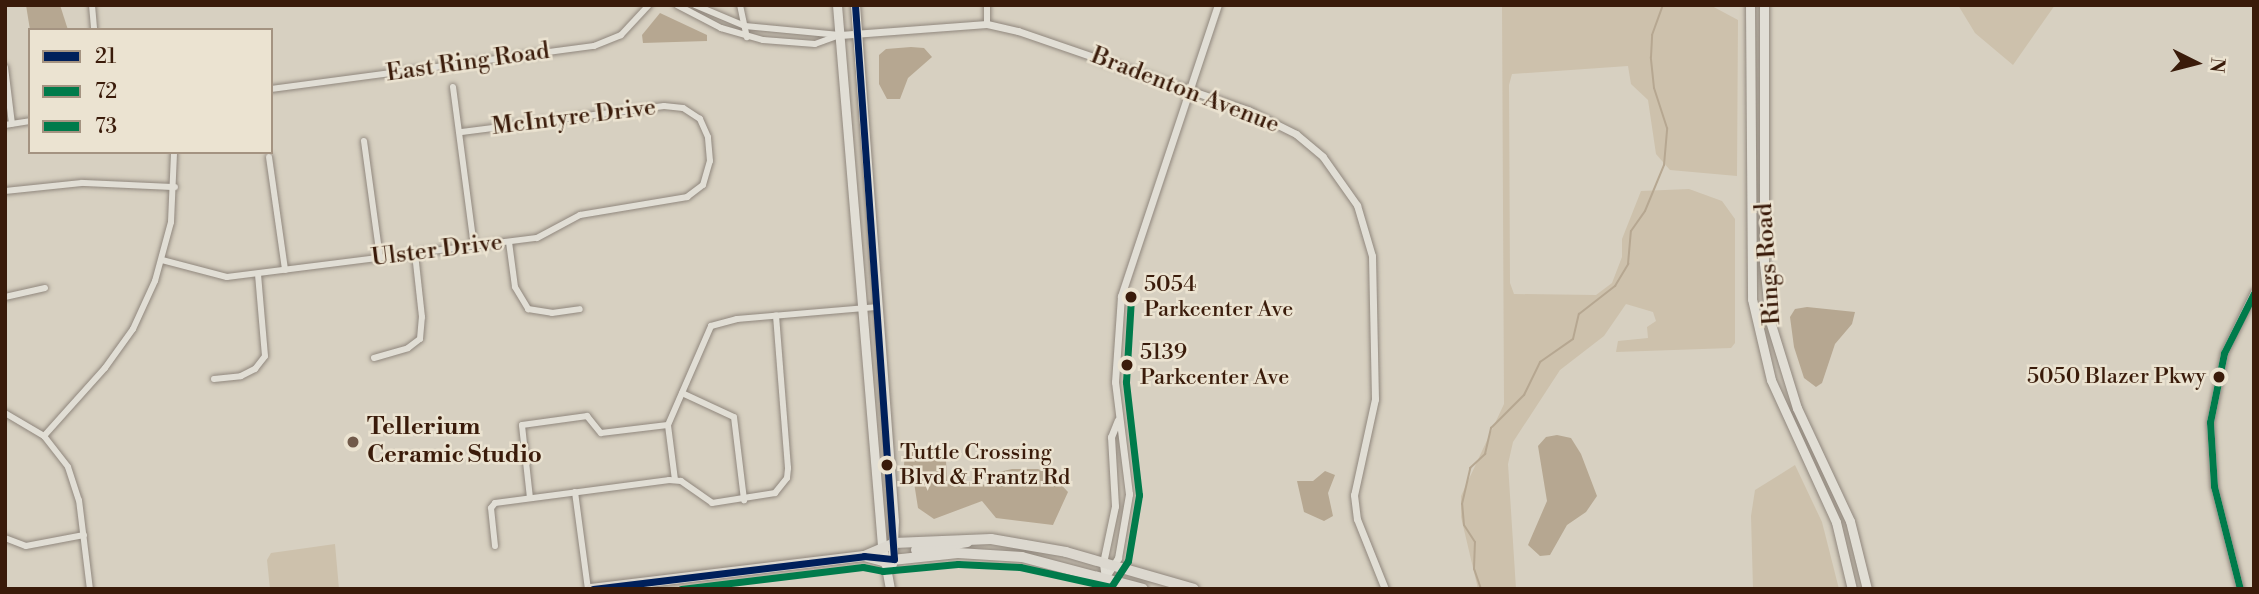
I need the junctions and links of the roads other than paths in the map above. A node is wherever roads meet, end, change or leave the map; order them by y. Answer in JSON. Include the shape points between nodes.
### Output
{"nodes":[{"id":1,"x":92,"y":5,"type":"edge"},
{"id":2,"x":649,"y":5,"type":"edge"},
{"id":3,"x":677,"y":5,"type":"edge"},
{"id":4,"x":695,"y":5,"type":"edge"},
{"id":5,"x":740,"y":5,"type":"edge"},
{"id":6,"x":837,"y":5,"type":"edge"},
{"id":7,"x":855,"y":5,"type":"edge"},
{"id":8,"x":987,"y":5,"type":"edge"},
{"id":9,"x":1218,"y":5,"type":"edge"},
{"id":10,"x":1750,"y":5,"type":"edge"},
{"id":11,"x":1764,"y":5,"type":"edge"},
{"id":12,"x":987,"y":24,"type":"junction"},
{"id":13,"x":745,"y":26,"type":"junction"},
{"id":14,"x":93,"y":28,"type":"edge"},
{"id":15,"x":857,"y":33,"type":"junction"},
{"id":16,"x":840,"y":36,"type":"junction"},
{"id":17,"x":747,"y":37,"type":"junction"},
{"id":18,"x":5,"y":67,"type":"edge"},
{"id":19,"x":453,"y":87,"type":"dead end"},
{"id":20,"x":273,"y":89,"type":"edge"},
{"id":21,"x":1188,"y":90,"type":"junction"},
{"id":22,"x":28,"y":121,"type":"edge"},
{"id":23,"x":8,"y":125,"type":"edge"},
{"id":24,"x":460,"y":132,"type":"junction"},
{"id":25,"x":364,"y":141,"type":"dead end"},
{"id":26,"x":174,"y":154,"type":"edge"},
{"id":27,"x":269,"y":157,"type":"dead end"},
{"id":28,"x":703,"y":185,"type":"joint"},
{"id":29,"x":174,"y":187,"type":"junction"},
{"id":30,"x":5,"y":191,"type":"edge"},
{"id":31,"x":509,"y":242,"type":"junction"},
{"id":32,"x":474,"y":246,"type":"junction"},
{"id":33,"x":415,"y":254,"type":"junction"},
{"id":34,"x":380,"y":258,"type":"junction"},
{"id":35,"x":162,"y":260,"type":"junction"},
{"id":36,"x":285,"y":270,"type":"junction"},
{"id":37,"x":258,"y":274,"type":"junction"},
{"id":38,"x":45,"y":289,"type":"dead end"},
{"id":39,"x":2254,"y":292,"type":"edge"},
{"id":40,"x":5,"y":297,"type":"edge"},
{"id":41,"x":865,"y":307,"type":"junction"},
{"id":42,"x":878,"y":307,"type":"junction"},
{"id":43,"x":580,"y":309,"type":"dead end"},
{"id":44,"x":776,"y":315,"type":"junction"},
{"id":45,"x":374,"y":358,"type":"dead end"},
{"id":46,"x":214,"y":379,"type":"dead end"},
{"id":47,"x":681,"y":393,"type":"junction"},
{"id":48,"x":5,"y":413,"type":"edge"},
{"id":49,"x":1118,"y":420,"type":"junction"},
{"id":50,"x":668,"y":425,"type":"junction"},
{"id":51,"x":44,"y":436,"type":"junction"},
{"id":52,"x":675,"y":480,"type":"junction"},
{"id":53,"x":575,"y":492,"type":"junction"},
{"id":54,"x":530,"y":498,"type":"junction"},
{"id":55,"x":744,"y":500,"type":"junction"},
{"id":56,"x":84,"y":535,"type":"junction"},
{"id":57,"x":5,"y":538,"type":"edge"},
{"id":58,"x":985,"y":538,"type":"junction"},
{"id":59,"x":894,"y":543,"type":"junction"},
{"id":60,"x":882,"y":545,"type":"junction"},
{"id":61,"x":495,"y":546,"type":"dead end"},
{"id":62,"x":864,"y":556,"type":"junction"},
{"id":63,"x":890,"y":558,"type":"junction"},
{"id":64,"x":1103,"y":563,"type":"junction"},
{"id":65,"x":1115,"y":567,"type":"junction"},
{"id":66,"x":1105,"y":578,"type":"junction"},
{"id":67,"x":90,"y":589,"type":"edge"},
{"id":68,"x":589,"y":589,"type":"edge"},
{"id":69,"x":890,"y":589,"type":"edge"},
{"id":70,"x":1143,"y":589,"type":"edge"},
{"id":71,"x":1194,"y":589,"type":"edge"},
{"id":72,"x":1385,"y":589,"type":"edge"},
{"id":73,"x":1852,"y":589,"type":"edge"},
{"id":74,"x":1867,"y":589,"type":"edge"},
{"id":75,"x":2240,"y":589,"type":"edge"}],
"edges":[{"from":1,"to":14,"type":"street"},
{"from":2,"to":20,"type":"street","name":"East Ring Road","via":[[621,35],[594,46]]},
{"from":3,"to":17,"type":"street","name":"Bradenton Avenue"},
{"from":4,"to":13,"type":"street","name":"Bradenton Avenue"},
{"from":5,"to":13,"type":"street"},
{"from":6,"to":16,"type":"main road"},
{"from":7,"to":15,"type":"main road"},
{"from":8,"to":12,"type":"street"},
{"from":9,"to":21,"type":"street"},
{"from":10,"to":73,"type":"main road","name":"Rings Road","via":[[1752,299],[1771,380],[1836,522]]},
{"from":11,"to":74,"type":"main road","name":"Rings Road","via":[[1763,262],[1770,321],[1797,408],[1850,520]]},
{"from":12,"to":15,"type":"street","name":"Bradenton Avenue"},
{"from":12,"to":21,"type":"street","name":"Bradenton Avenue"},
{"from":13,"to":16,"type":"street","name":"Bradenton Avenue"},
{"from":13,"to":17,"type":"street"},
{"from":15,"to":16,"type":"street","name":"Bradenton Avenue"},
{"from":15,"to":42,"type":"main road"},
{"from":16,"to":17,"type":"street","name":"Bradenton Avenue","via":[[815,44]]},
{"from":16,"to":41,"type":"main road"},
{"from":18,"to":23,"type":"street"},
{"from":19,"to":24,"type":"street"},
{"from":21,"to":49,"type":"street","via":[[1121,296],[1114,356]]},
{"from":21,"to":72,"type":"street","name":"Bradenton Avenue","via":[[1248,110],[1296,134],[1342,180],[1366,227],[1374,275],[1375,399],[1354,495],[1357,519]]},
{"from":22,"to":23,"type":"street"},
{"from":24,"to":28,"type":"street","name":"McIntyre Drive","via":[[664,106],[683,108],[700,119],[708,137],[710,161]]},
{"from":24,"to":32,"type":"street"},
{"from":25,"to":34,"type":"street"},
{"from":26,"to":29,"type":"street"},
{"from":27,"to":36,"type":"street"},
{"from":28,"to":31,"type":"street","name":"Ulster Drive","via":[[687,197],[580,215],[537,238]]},
{"from":29,"to":30,"type":"street","via":[[82,183]]},
{"from":29,"to":35,"type":"street"},
{"from":31,"to":32,"type":"street","name":"Ulster Drive"},
{"from":31,"to":43,"type":"street","via":[[515,287],[528,309],[552,313]]},
{"from":32,"to":33,"type":"street","name":"Ulster Drive"},
{"from":33,"to":34,"type":"street","name":"Ulster Drive"},
{"from":33,"to":45,"type":"street","via":[[420,338],[408,348]]},
{"from":34,"to":36,"type":"street","name":"Ulster Drive"},
{"from":35,"to":37,"type":"street","name":"Ulster Drive","via":[[222,277]]},
{"from":35,"to":51,"type":"street","via":[[132,329],[105,368]]},
{"from":36,"to":37,"type":"street","name":"Ulster Drive"},
{"from":37,"to":46,"type":"street","via":[[265,356],[255,369],[241,376]]},
{"from":38,"to":40,"type":"street"},
{"from":39,"to":75,"type":"street","via":[[2224,353],[2210,422],[2214,486]]},
{"from":41,"to":42,"type":"street"},
{"from":41,"to":44,"type":"street"},
{"from":41,"to":60,"type":"main road"},
{"from":42,"to":59,"type":"main road"},
{"from":44,"to":47,"type":"street","via":[[711,326]]},
{"from":44,"to":55,"type":"street","via":[[788,468],[781,488],[766,497]]},
{"from":47,"to":50,"type":"street"},
{"from":47,"to":55,"type":"street","via":[[734,417]]},
{"from":48,"to":51,"type":"street"},
{"from":49,"to":64,"type":"street","via":[[1111,437],[1113,526]]},
{"from":49,"to":65,"type":"street","via":[[1129,494]]},
{"from":50,"to":52,"type":"street"},
{"from":50,"to":54,"type":"street","via":[[601,433],[587,416],[522,425]]},
{"from":51,"to":56,"type":"street","via":[[75,483]]},
{"from":52,"to":53,"type":"street"},
{"from":52,"to":55,"type":"street","via":[[712,503]]},
{"from":53,"to":54,"type":"street"},
{"from":53,"to":68,"type":"street"},
{"from":54,"to":61,"type":"street","via":[[491,506]]},
{"from":56,"to":57,"type":"street","via":[[26,546]]},
{"from":56,"to":67,"type":"street"},
{"from":58,"to":59,"type":"main road"},
{"from":58,"to":63,"type":"main road"},
{"from":58,"to":64,"type":"main road"},
{"from":59,"to":60,"type":"main road"},
{"from":59,"to":63,"type":"main road"},
{"from":60,"to":62,"type":"main road"},
{"from":60,"to":63,"type":"main road"},
{"from":62,"to":63,"type":"main road"},
{"from":62,"to":68,"type":"main road"},
{"from":63,"to":66,"type":"main road","via":[[990,553]]},
{"from":63,"to":69,"type":"main road"},
{"from":64,"to":65,"type":"main road"},
{"from":64,"to":66,"type":"street"},
{"from":65,"to":66,"type":"street"},
{"from":65,"to":71,"type":"main road"},
{"from":66,"to":70,"type":"main road"}]}
